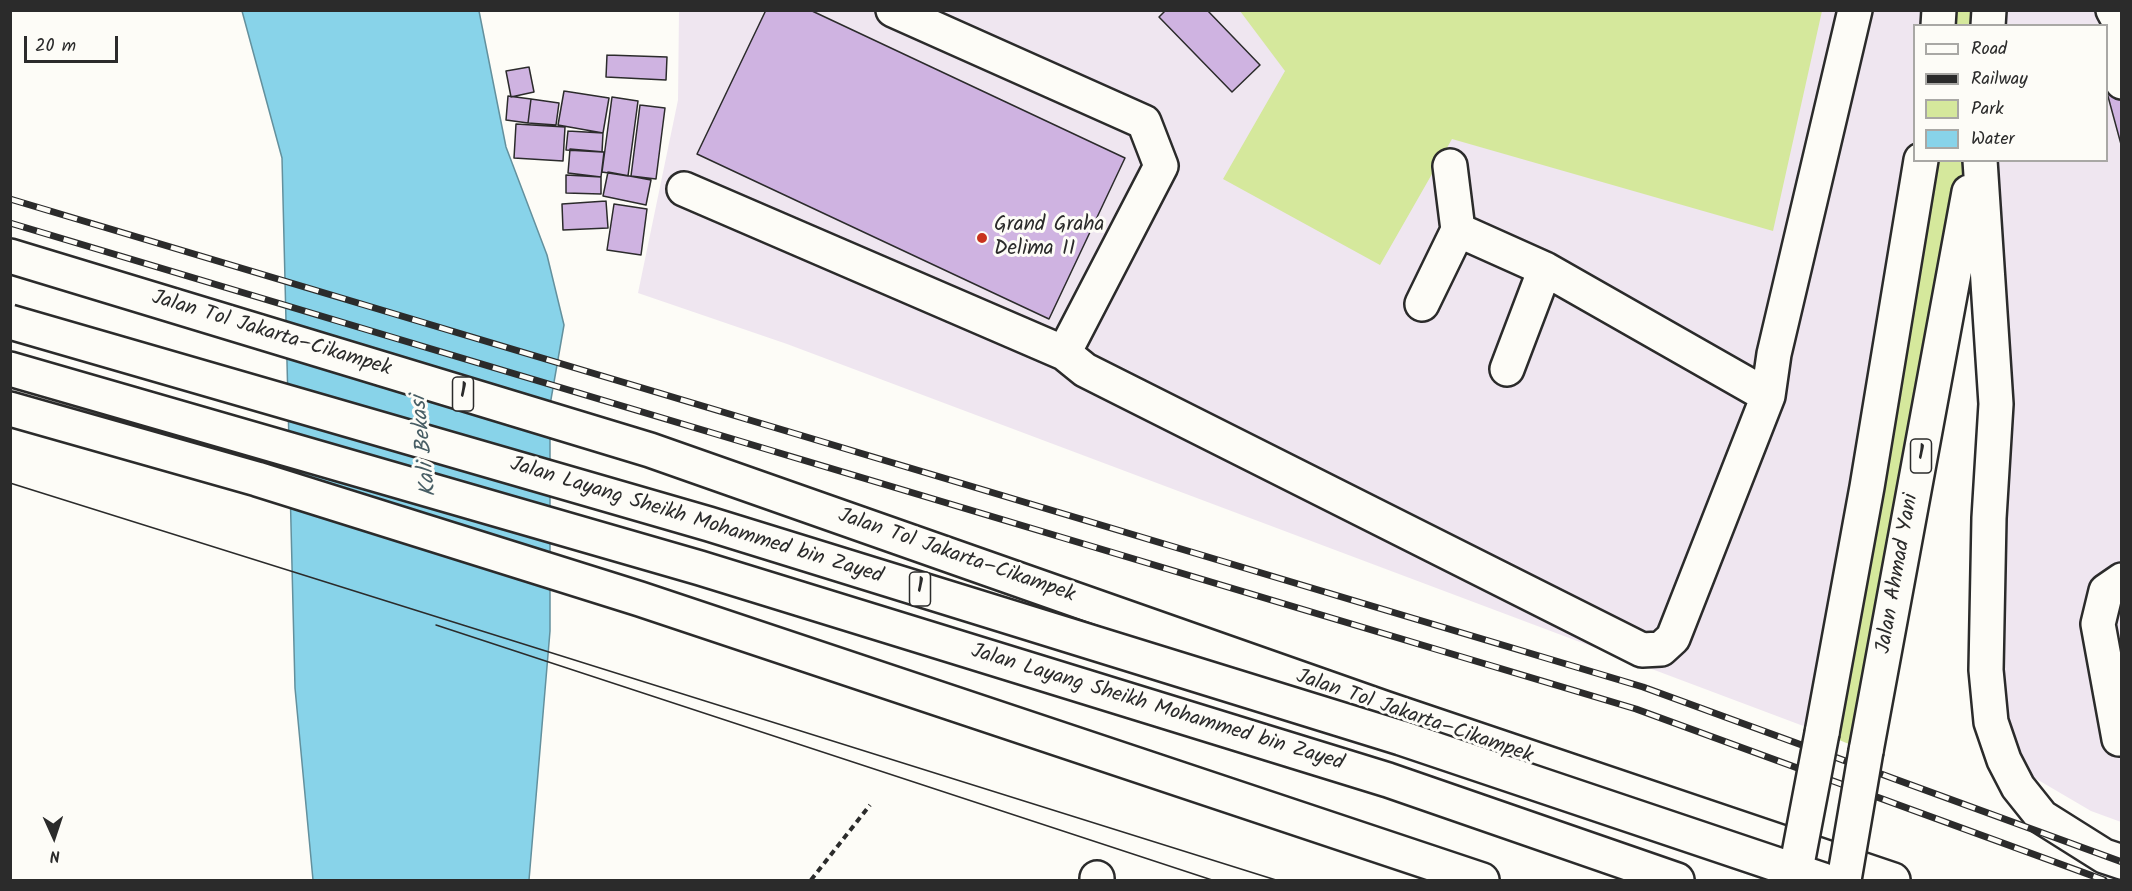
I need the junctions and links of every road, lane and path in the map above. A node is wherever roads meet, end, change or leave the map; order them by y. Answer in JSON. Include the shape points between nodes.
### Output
{"nodes":[{"id":1,"x":893,"y":10,"type":"edge"},
{"id":2,"x":1855,"y":10,"type":"edge"},
{"id":3,"x":2113,"y":10,"type":"edge"},
{"id":4,"x":2121,"y":82,"type":"edge"},
{"id":5,"x":1921,"y":162,"type":"edge"},
{"id":6,"x":1974,"y":162,"type":"edge"},
{"id":7,"x":1980,"y":162,"type":"edge"},
{"id":8,"x":1450,"y":166,"type":"dead end"},
{"id":9,"x":684,"y":189,"type":"dead end"},
{"id":10,"x":1458,"y":230,"type":"junction"},
{"id":11,"x":10,"y":256,"type":"edge"},
{"id":12,"x":1545,"y":269,"type":"junction"},
{"id":13,"x":1422,"y":304,"type":"dead end"},
{"id":14,"x":10,"y":322,"type":"edge"},
{"id":15,"x":1064,"y":353,"type":"junction"},
{"id":16,"x":10,"y":369,"type":"edge"},
{"id":17,"x":1507,"y":369,"type":"dead end"},
{"id":18,"x":1768,"y":396,"type":"junction"},
{"id":19,"x":10,"y":409,"type":"edge"},
{"id":20,"x":2121,"y":580,"type":"edge"},
{"id":21,"x":2119,"y":739,"type":"dead end"},
{"id":22,"x":870,"y":805,"type":"dead end"},
{"id":23,"x":2121,"y":862,"type":"edge"},
{"id":24,"x":811,"y":880,"type":"edge"},
{"id":25,"x":1482,"y":880,"type":"edge"},
{"id":26,"x":1677,"y":880,"type":"edge"},
{"id":27,"x":1794,"y":880,"type":"edge"},
{"id":28,"x":1823,"y":880,"type":"edge"},
{"id":29,"x":1844,"y":880,"type":"edge"},
{"id":30,"x":1893,"y":880,"type":"edge"}],
"edges":[{"from":1,"to":15,"type":"main road","via":[[1144,122],[1161,166]]},
{"from":2,"to":18,"type":"main road","via":[[1774,354]]},
{"from":3,"to":4,"type":"main road","via":[[2119,21]]},
{"from":5,"to":27,"type":"main road","bridge":true,"via":[[1867,487]]},
{"from":6,"to":29,"type":"main road","name":"Jalan Ahmad Yani","number":"1","bridge":true},
{"from":7,"to":23,"type":"main road","via":[[1996,404],[1986,670],[1991,722],[2018,787],[2042,817],[2104,856]]},
{"from":8,"to":10,"type":"main road"},
{"from":9,"to":15,"type":"main road"},
{"from":10,"to":12,"type":"main road"},
{"from":10,"to":13,"type":"main road"},
{"from":11,"to":30,"type":"main road","name":"Jalan Tol Jakarta–Cikampek","number":"1","via":[[650,450],[1384,708]]},
{"from":12,"to":17,"type":"main road"},
{"from":12,"to":18,"type":"main road"},
{"from":14,"to":28,"type":"main road","name":"Jalan Layang Sheikh Mohammed bin Zayed","number":"1","bridge":true,"via":[[709,524],[1401,738]]},
{"from":15,"to":18,"type":"main road","via":[[1085,370],[1642,650],[1661,649],[1673,638]]},
{"from":16,"to":26,"type":"main road","name":"Jalan Layang Sheikh Mohammed bin Zayed","number":"1","via":[[711,572],[1388,780]]},
{"from":19,"to":25,"type":"main road","via":[[257,479],[640,599]]},
{"from":20,"to":21,"type":"main road","via":[[2106,591],[2098,624]]},
{"from":22,"to":24,"type":"path"}]}
